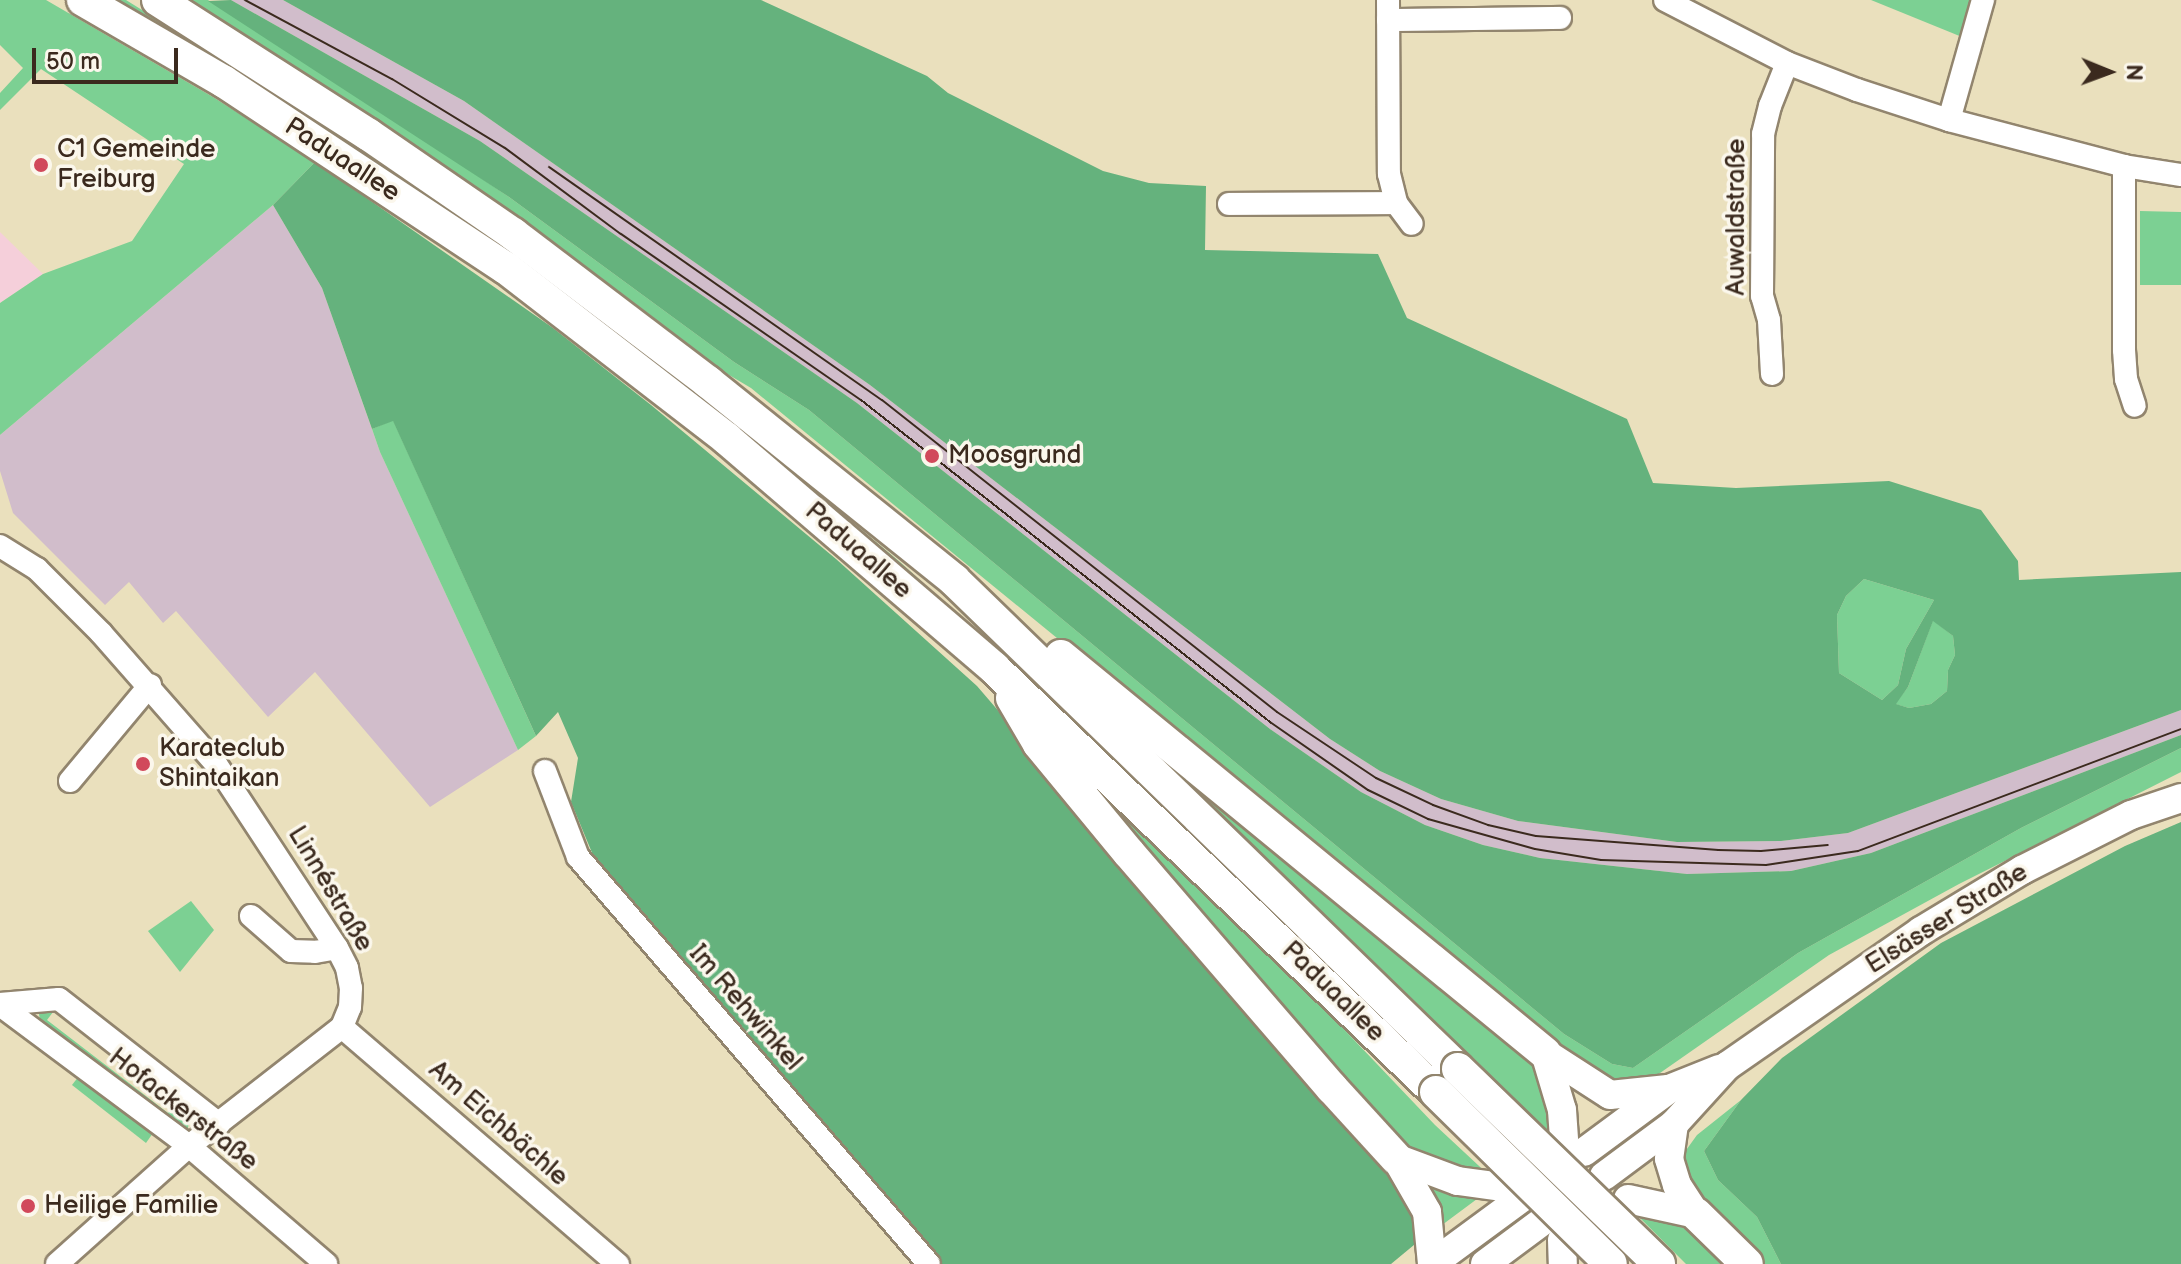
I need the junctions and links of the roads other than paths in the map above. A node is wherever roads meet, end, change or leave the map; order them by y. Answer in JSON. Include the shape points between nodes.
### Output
{"nodes":[{"id":1,"x":83,"y":0,"type":"edge"},
{"id":2,"x":158,"y":0,"type":"edge"},
{"id":3,"x":1665,"y":0,"type":"edge"},
{"id":4,"x":1983,"y":0,"type":"edge"},
{"id":5,"x":1388,"y":10,"type":"edge"},
{"id":6,"x":1560,"y":18,"type":"dead end"},
{"id":7,"x":1787,"y":63,"type":"junction"},
{"id":8,"x":1949,"y":120,"type":"junction"},
{"id":9,"x":2124,"y":166,"type":"junction"},
{"id":10,"x":2181,"y":175,"type":"edge"},
{"id":11,"x":1396,"y":203,"type":"junction"},
{"id":12,"x":1229,"y":204,"type":"dead end"},
{"id":13,"x":1412,"y":224,"type":"dead end"},
{"id":14,"x":1772,"y":374,"type":"dead end"},
{"id":15,"x":2135,"y":406,"type":"dead end"},
{"id":16,"x":0,"y":546,"type":"edge"},
{"id":17,"x":954,"y":580,"type":"junction"},
{"id":18,"x":994,"y":668,"type":"junction"},
{"id":19,"x":150,"y":685,"type":"junction"},
{"id":20,"x":545,"y":771,"type":"dead end"},
{"id":21,"x":70,"y":781,"type":"dead end"},
{"id":22,"x":2181,"y":798,"type":"edge"},
{"id":23,"x":251,"y":916,"type":"dead end"},
{"id":24,"x":337,"y":948,"type":"junction"},
{"id":25,"x":0,"y":1005,"type":"edge"},
{"id":26,"x":342,"y":1027,"type":"junction"},
{"id":27,"x":1545,"y":1053,"type":"junction"},
{"id":28,"x":1727,"y":1066,"type":"junction"},
{"id":29,"x":1669,"y":1089,"type":"junction"},
{"id":30,"x":219,"y":1124,"type":"junction"},
{"id":31,"x":1674,"y":1124,"type":"junction"},
{"id":32,"x":189,"y":1146,"type":"junction"},
{"id":33,"x":1396,"y":1158,"type":"junction"},
{"id":34,"x":1582,"y":1162,"type":"junction"},
{"id":35,"x":1628,"y":1199,"type":"dead end"},
{"id":36,"x":1696,"y":1214,"type":"junction"},
{"id":37,"x":1535,"y":1216,"type":"edge"},
{"id":38,"x":57,"y":1264,"type":"edge"},
{"id":39,"x":326,"y":1264,"type":"edge"},
{"id":40,"x":618,"y":1264,"type":"edge"},
{"id":41,"x":929,"y":1264,"type":"edge"},
{"id":42,"x":1432,"y":1264,"type":"edge"},
{"id":43,"x":1485,"y":1264,"type":"edge"},
{"id":44,"x":1611,"y":1264,"type":"edge"},
{"id":45,"x":1659,"y":1264,"type":"edge"},
{"id":46,"x":1747,"y":1264,"type":"edge"}],
"edges":[{"from":1,"to":18,"type":"highway","name":"Paduaallee","via":[[223,81],[506,268],[727,439]]},
{"from":2,"to":17,"type":"highway","name":"Paduaallee","via":[[513,234]]},
{"from":3,"to":7,"type":"street"},
{"from":4,"to":8,"type":"street"},
{"from":5,"to":6,"type":"street"},
{"from":5,"to":11,"type":"street","via":[[1388,160]]},
{"from":7,"to":8,"type":"street"},
{"from":7,"to":14,"type":"street","name":"Auwaldstraße","via":[[1763,134],[1762,296]]},
{"from":8,"to":9,"type":"street"},
{"from":9,"to":10,"type":"street"},
{"from":9,"to":15,"type":"street","via":[[2124,350]]},
{"from":11,"to":12,"type":"street"},
{"from":11,"to":13,"type":"street"},
{"from":16,"to":19,"type":"street","name":"Linnéstraße","via":[[37,569]]},
{"from":17,"to":27,"type":"highway","via":[[1058,654]]},
{"from":17,"to":34,"type":"highway","name":"Paduaallee","bridge":true,"via":[[1458,1069]]},
{"from":18,"to":33,"type":"highway","via":[[1039,744],[1069,781]]},
{"from":18,"to":37,"type":"highway","name":"Paduaallee","bridge":true,"via":[[1436,1092]]},
{"from":19,"to":21,"type":"street"},
{"from":19,"to":24,"type":"street","name":"Linnéstraße","via":[[226,777]]},
{"from":20,"to":41,"type":"street","name":"Im Rehwinkel","via":[[578,857]]},
{"from":22,"to":28,"type":"main road","name":"Elsässer Straße","via":[[2131,815],[2022,870],[1921,931]]},
{"from":23,"to":24,"type":"street","via":[[291,951]]},
{"from":24,"to":26,"type":"street","name":"Linnéstraße","via":[[351,988]]},
{"from":25,"to":30,"type":"street","via":[[59,999]]},
{"from":25,"to":32,"type":"street","name":"Hofackerstraße"},
{"from":26,"to":30,"type":"street"},
{"from":26,"to":40,"type":"street","name":"Am Eichbächle"},
{"from":27,"to":29,"type":"main road","via":[[1610,1095]]},
{"from":27,"to":34,"type":"main road"},
{"from":28,"to":29,"type":"main road","name":"Elsässer Straße"},
{"from":28,"to":31,"type":"main road","name":"Elsässer Straße"},
{"from":29,"to":34,"type":"main road","name":"Elsässer Straße"},
{"from":30,"to":32,"type":"street"},
{"from":31,"to":34,"type":"main road","name":"Elsässer Straße"},
{"from":31,"to":36,"type":"main road","via":[[1669,1159],[1677,1185]]},
{"from":32,"to":38,"type":"street"},
{"from":32,"to":39,"type":"street","name":"Hofackerstraße"},
{"from":33,"to":37,"type":"main road"},
{"from":33,"to":42,"type":"main road","via":[[1427,1212]]},
{"from":34,"to":45,"type":"highway","name":"Paduaallee","bridge":true},
{"from":35,"to":36,"type":"main road"},
{"from":36,"to":46,"type":"highway"},
{"from":37,"to":42,"type":"main road"},
{"from":37,"to":43,"type":"main road"},
{"from":37,"to":44,"type":"highway","name":"Paduaallee","bridge":true}]}
